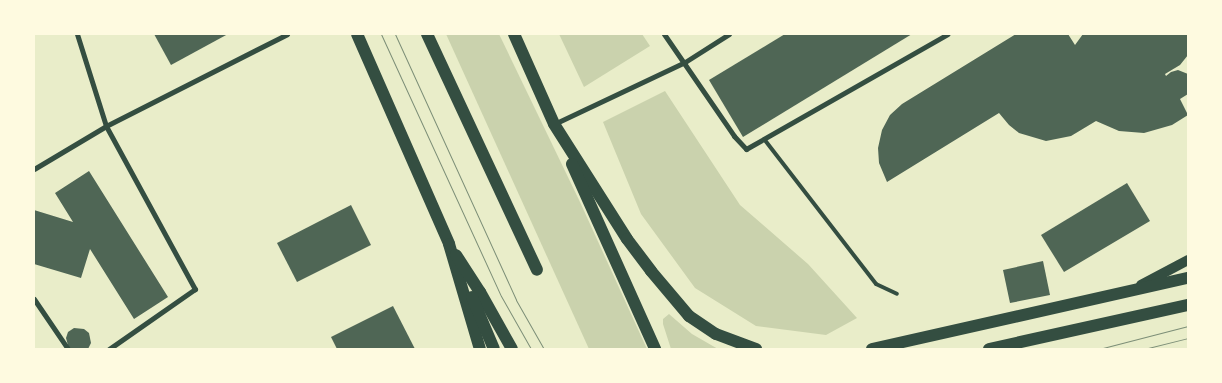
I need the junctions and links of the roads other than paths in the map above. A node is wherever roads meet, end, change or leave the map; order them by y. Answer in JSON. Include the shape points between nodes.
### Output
{"nodes":[{"id":1,"x":77,"y":34,"type":"edge"},
{"id":2,"x":287,"y":34,"type":"edge"},
{"id":3,"x":357,"y":34,"type":"edge"},
{"id":4,"x":427,"y":34,"type":"edge"},
{"id":5,"x":514,"y":34,"type":"edge"},
{"id":6,"x":664,"y":34,"type":"edge"},
{"id":7,"x":728,"y":34,"type":"edge"},
{"id":8,"x":948,"y":34,"type":"edge"},
{"id":9,"x":685,"y":62,"type":"junction"},
{"id":10,"x":554,"y":124,"type":"junction"},
{"id":11,"x":106,"y":126,"type":"junction"},
{"id":12,"x":764,"y":139,"type":"junction"},
{"id":13,"x":34,"y":169,"type":"edge"},
{"id":14,"x":449,"y":244,"type":"junction"},
{"id":15,"x":1188,"y":260,"type":"edge"},
{"id":16,"x":537,"y":270,"type":"dead end"},
{"id":17,"x":1188,"y":278,"type":"edge"},
{"id":18,"x":1132,"y":290,"type":"junction"},
{"id":19,"x":897,"y":294,"type":"dead end"},
{"id":20,"x":34,"y":298,"type":"edge"},
{"id":21,"x":1188,"y":305,"type":"edge"},
{"id":22,"x":68,"y":349,"type":"edge"},
{"id":23,"x":109,"y":349,"type":"edge"},
{"id":24,"x":480,"y":349,"type":"edge"},
{"id":25,"x":494,"y":349,"type":"edge"},
{"id":26,"x":512,"y":349,"type":"edge"},
{"id":27,"x":655,"y":349,"type":"edge"},
{"id":28,"x":756,"y":349,"type":"edge"},
{"id":29,"x":872,"y":349,"type":"edge"},
{"id":30,"x":988,"y":349,"type":"edge"}],
"edges":[{"from":1,"to":11,"type":"street"},
{"from":2,"to":11,"type":"street"},
{"from":3,"to":14,"type":"main road"},
{"from":4,"to":16,"type":"main road"},
{"from":5,"to":10,"type":"main road"},
{"from":6,"to":9,"type":"street"},
{"from":7,"to":9,"type":"street"},
{"from":8,"to":12,"type":"street"},
{"from":9,"to":10,"type":"street"},
{"from":9,"to":12,"type":"street","via":[[746,149]]},
{"from":10,"to":27,"type":"main road"},
{"from":10,"to":28,"type":"main road","via":[[627,239],[669,294],[690,316],[716,334]]},
{"from":11,"to":13,"type":"street"},
{"from":11,"to":23,"type":"street","via":[[195,289]]},
{"from":12,"to":19,"type":"lane","via":[[876,284]]},
{"from":14,"to":24,"type":"main road"},
{"from":14,"to":25,"type":"main road"},
{"from":14,"to":26,"type":"main road"},
{"from":15,"to":18,"type":"main road"},
{"from":17,"to":18,"type":"main road"},
{"from":18,"to":29,"type":"main road"},
{"from":20,"to":22,"type":"street"},
{"from":21,"to":30,"type":"main road"}]}
